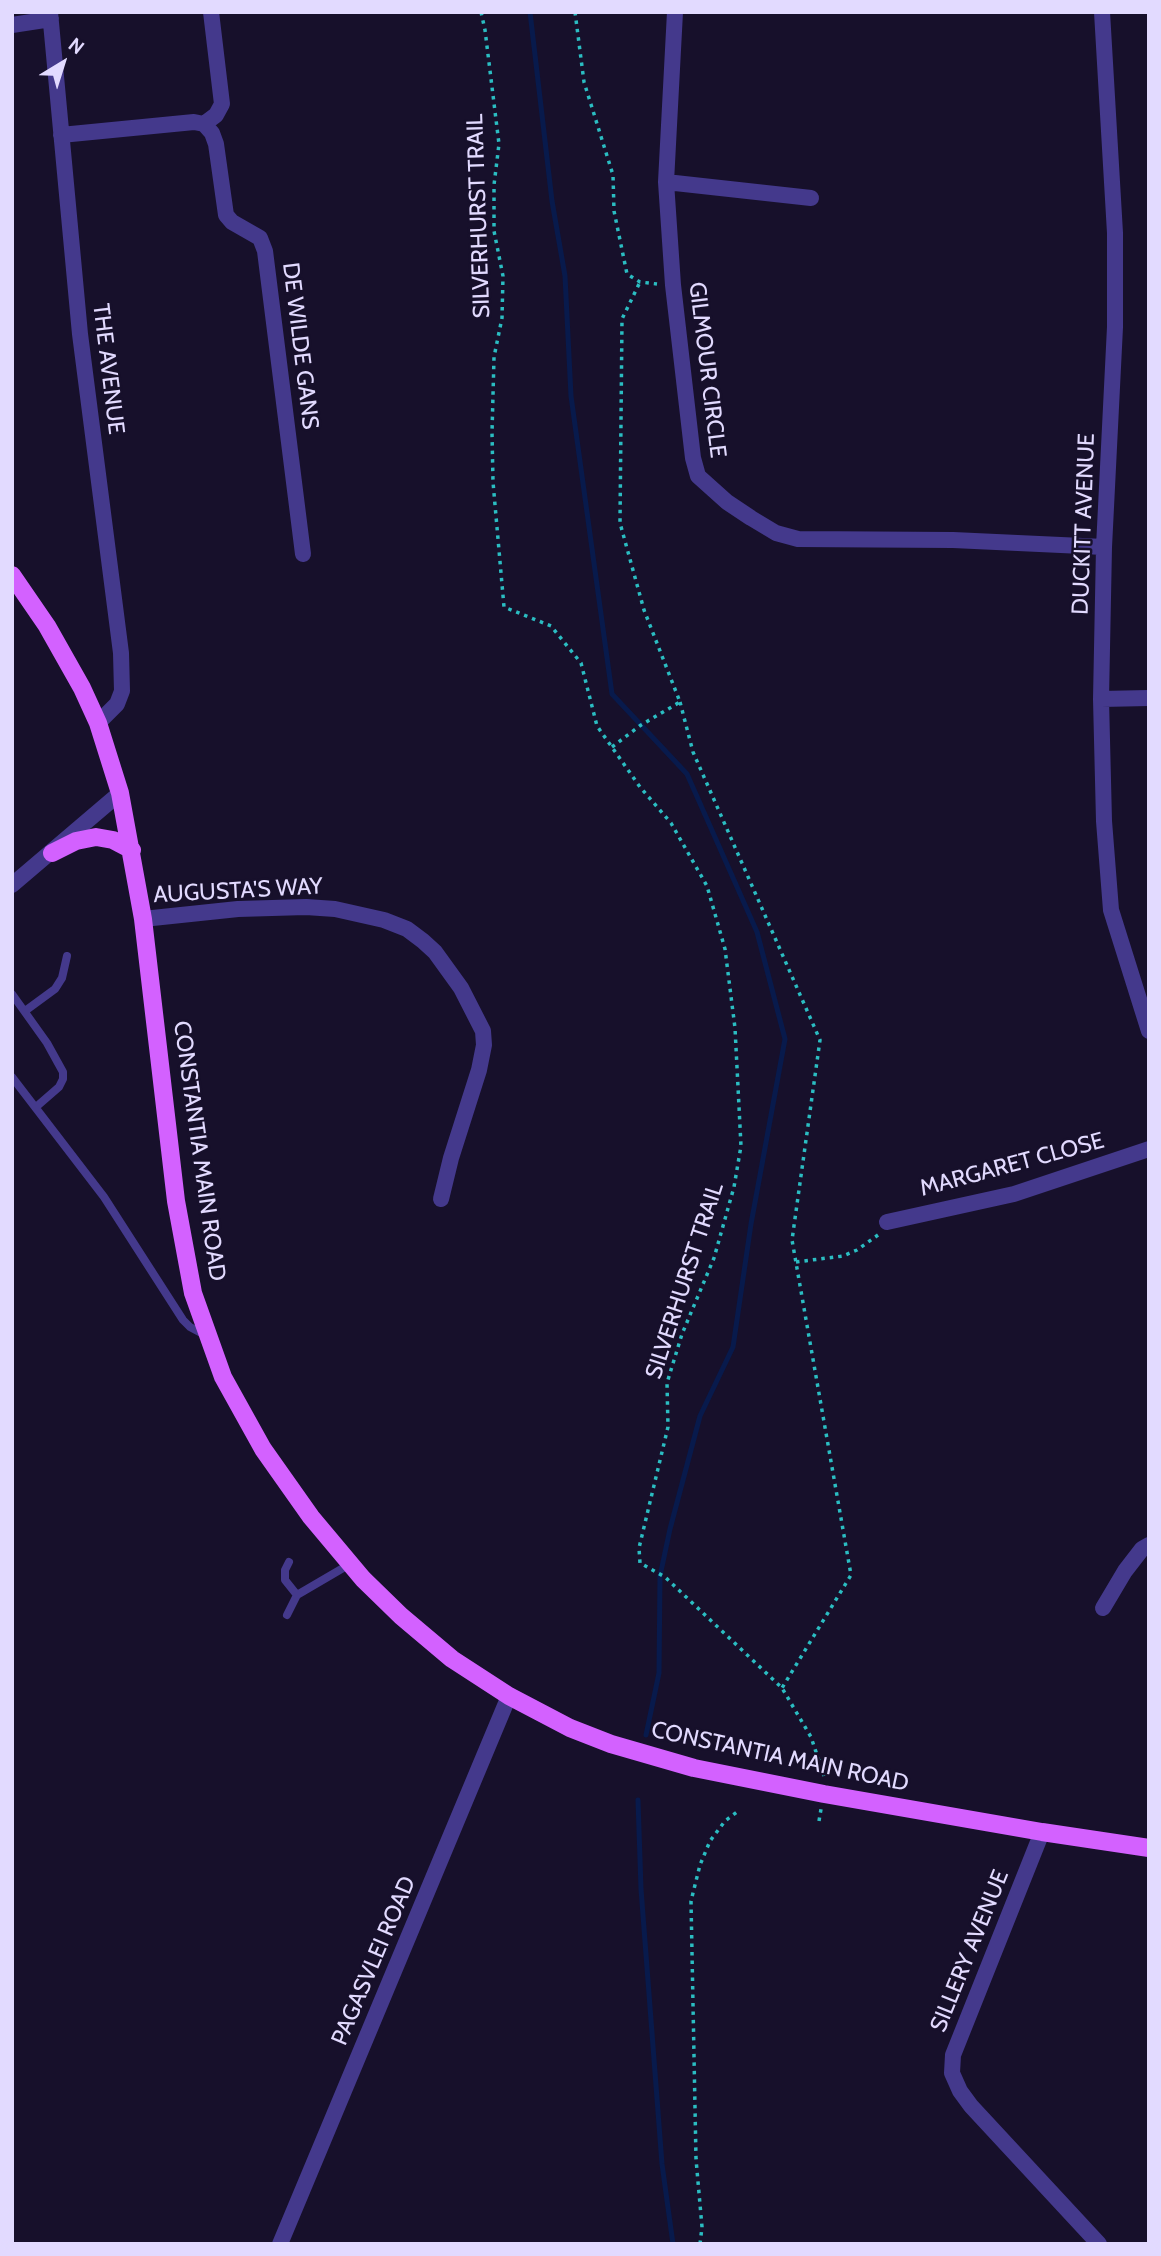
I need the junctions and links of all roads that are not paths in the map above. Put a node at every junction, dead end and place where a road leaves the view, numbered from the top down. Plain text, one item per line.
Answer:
1 (211, 12) edge
2 (675, 12) edge
3 (1102, 12) edge
4 (51, 16) edge
5 (12, 25) edge
6 (204, 124) junction
7 (61, 135) junction
8 (666, 182) junction
9 (811, 198) dead end
10 (1104, 547) junction
11 (303, 554) dead end
12 (12, 575) edge
13 (1149, 698) edge
14 (1101, 699) junction
15 (98, 723) junction
16 (120, 793) junction
17 (132, 850) junction
18 (52, 853) junction
19 (12, 885) edge
20 (143, 919) junction
21 (67, 956) dead end
22 (12, 994) edge
23 (25, 1011) junction
24 (1149, 1031) edge
25 (12, 1077) edge
26 (36, 1107) junction
27 (1149, 1149) edge
28 (440, 1199) dead end
29 (887, 1222) road end
30 (208, 1336) junction
31 (1149, 1545) edge
32 (289, 1562) dead end
33 (351, 1564) junction
34 (297, 1595) junction
35 (1103, 1608) dead end
36 (288, 1615) dead end
37 (509, 1696) junction
38 (1042, 1832) junction
39 (1149, 1847) edge
40 (280, 2244) edge
41 (1099, 2244) edge

1 - 6 street
2 - 8 street, GILMOUR CIRCLE
3 - 10 street, DUCKITT AVENUE
4 - 5 street
4 - 7 street, THE AVENUE
6 - 7 street
6 - 11 street, DE WILDE GANS
7 - 15 street, THE AVENUE
8 - 9 street
8 - 10 street, GILMOUR CIRCLE
10 - 14 street, DUCKITT AVENUE
12 - 15 main road, CONSTANTIA MAIN ROAD
13 - 14 street
14 - 24 street, DUCKITT AVENUE
15 - 16 main road, CONSTANTIA MAIN ROAD
16 - 17 main road, CONSTANTIA MAIN ROAD
16 - 18 street
17 - 18 main road
17 - 20 main road, CONSTANTIA MAIN ROAD
18 - 19 street
20 - 28 street, AUGUSTA'S WAY
20 - 30 main road, CONSTANTIA MAIN ROAD
21 - 23 lane
22 - 23 lane
23 - 26 lane
25 - 26 lane
26 - 30 lane
27 - 29 street, MARGARET CLOSE
30 - 33 main road, CONSTANTIA MAIN ROAD
31 - 35 street
32 - 34 lane
33 - 34 lane
33 - 37 main road, CONSTANTIA MAIN ROAD
34 - 36 lane
37 - 38 main road, CONSTANTIA MAIN ROAD
37 - 40 street, PAGASVLEI ROAD
38 - 39 main road, CONSTANTIA MAIN ROAD
38 - 41 street, SILLERY AVENUE

